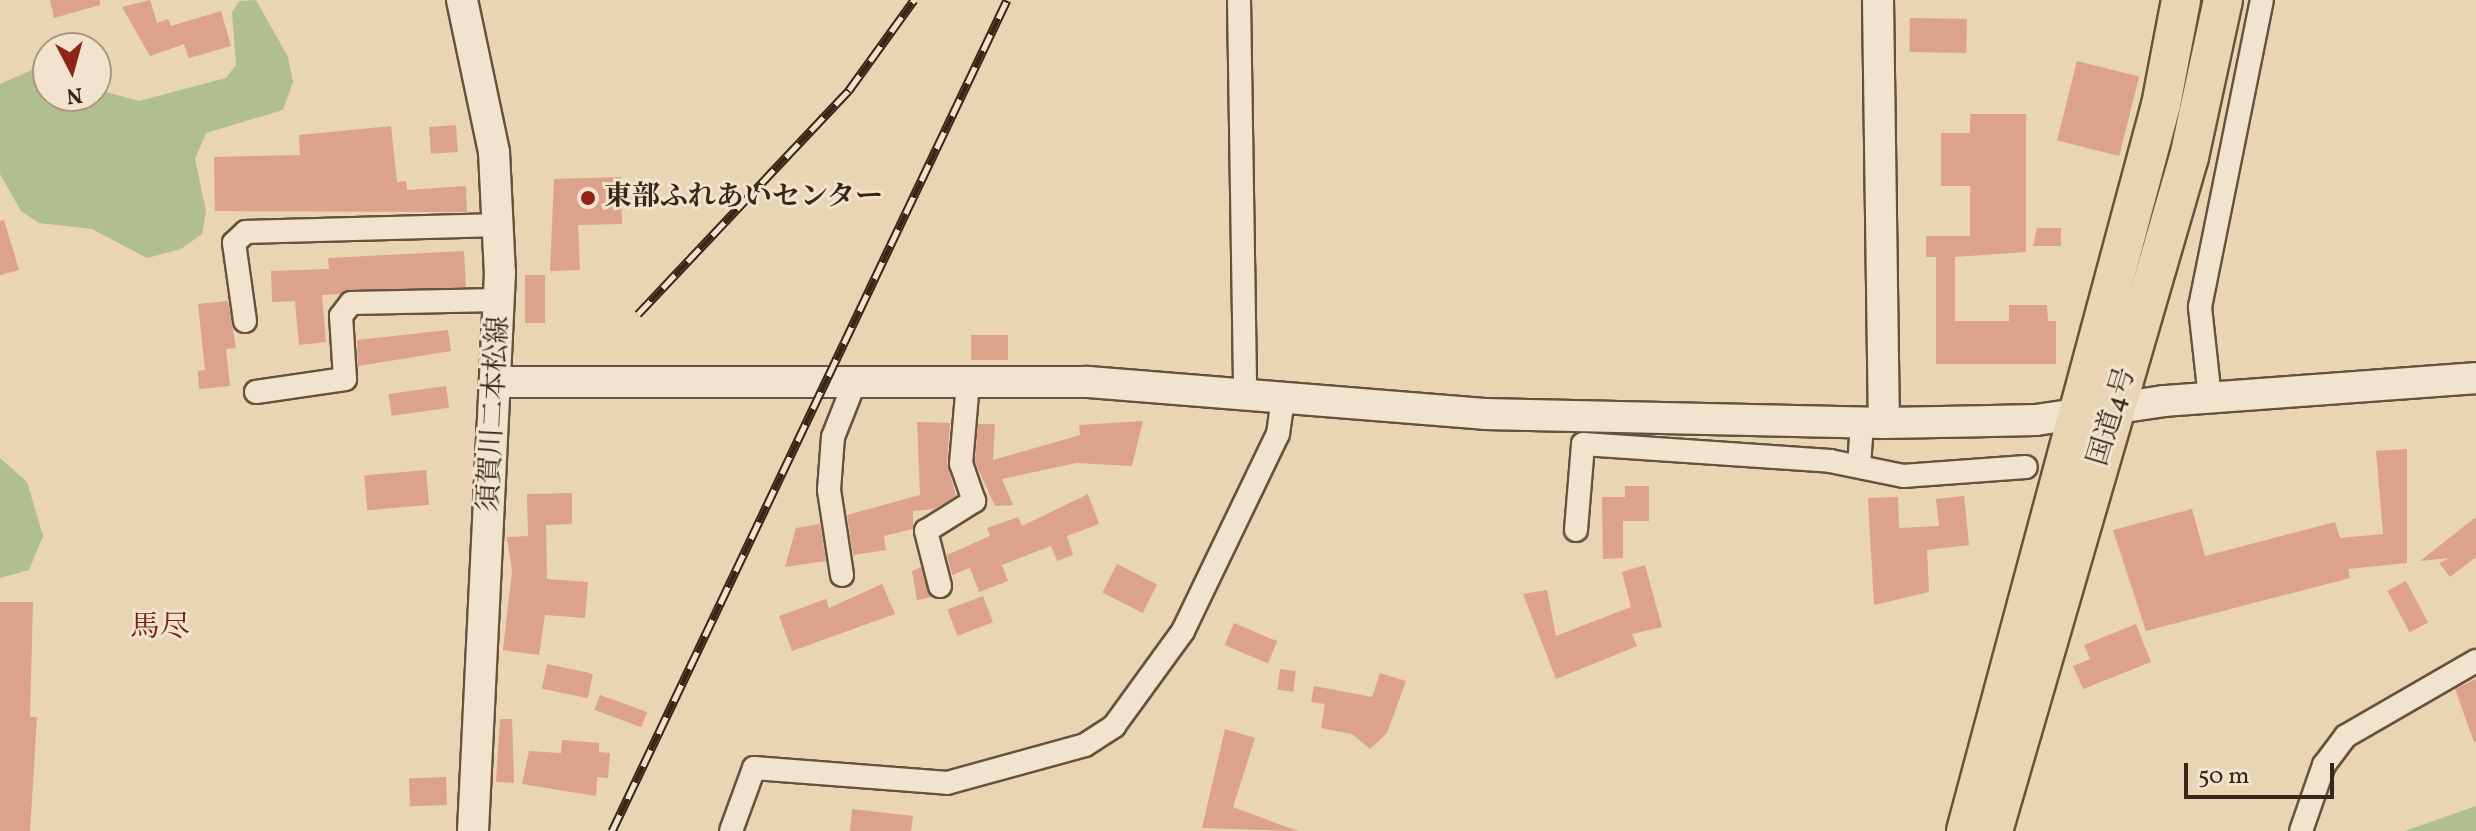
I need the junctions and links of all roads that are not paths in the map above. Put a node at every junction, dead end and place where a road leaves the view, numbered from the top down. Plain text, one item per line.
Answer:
1 (462, 0) edge
2 (1239, 0) edge
3 (1878, 0) edge
4 (2181, 0) edge
5 (2223, 0) edge
6 (2262, 0) edge
7 (498, 225) junction
8 (500, 300) junction
9 (245, 321) dead end
10 (2476, 378) edge
11 (856, 379) junction
12 (500, 382) junction
13 (968, 382) junction
14 (256, 392) dead end
15 (1245, 393) junction
16 (1283, 398) junction
17 (2210, 398) junction
18 (2096, 412) junction
19 (1873, 423) junction
20 (1859, 466) junction
21 (2026, 467) dead end
22 (1576, 530) dead end
23 (842, 575) dead end
24 (940, 586) dead end
25 (2476, 661) edge
26 (473, 831) edge
27 (731, 831) edge
28 (1966, 831) edge
29 (1993, 831) edge
30 (2301, 831) edge

1 - 7 street, 須賀川二本松線
2 - 15 street
3 - 19 street
4 - 18 highway, 国道4号
5 - 18 highway, 国道4号
6 - 17 street
7 - 8 street, 須賀川二本松線
7 - 9 street
8 - 12 street, 須賀川二本松線
8 - 14 street
10 - 17 street
11 - 12 street
11 - 13 street
11 - 23 street
12 - 26 street, 須賀川二本松線
13 - 15 street
13 - 24 street
15 - 16 street
16 - 19 street
16 - 27 street
17 - 18 street
18 - 19 street
18 - 28 highway, 国道4号
18 - 29 highway, 国道4号
19 - 20 street
20 - 21 street
20 - 22 street
25 - 30 street

